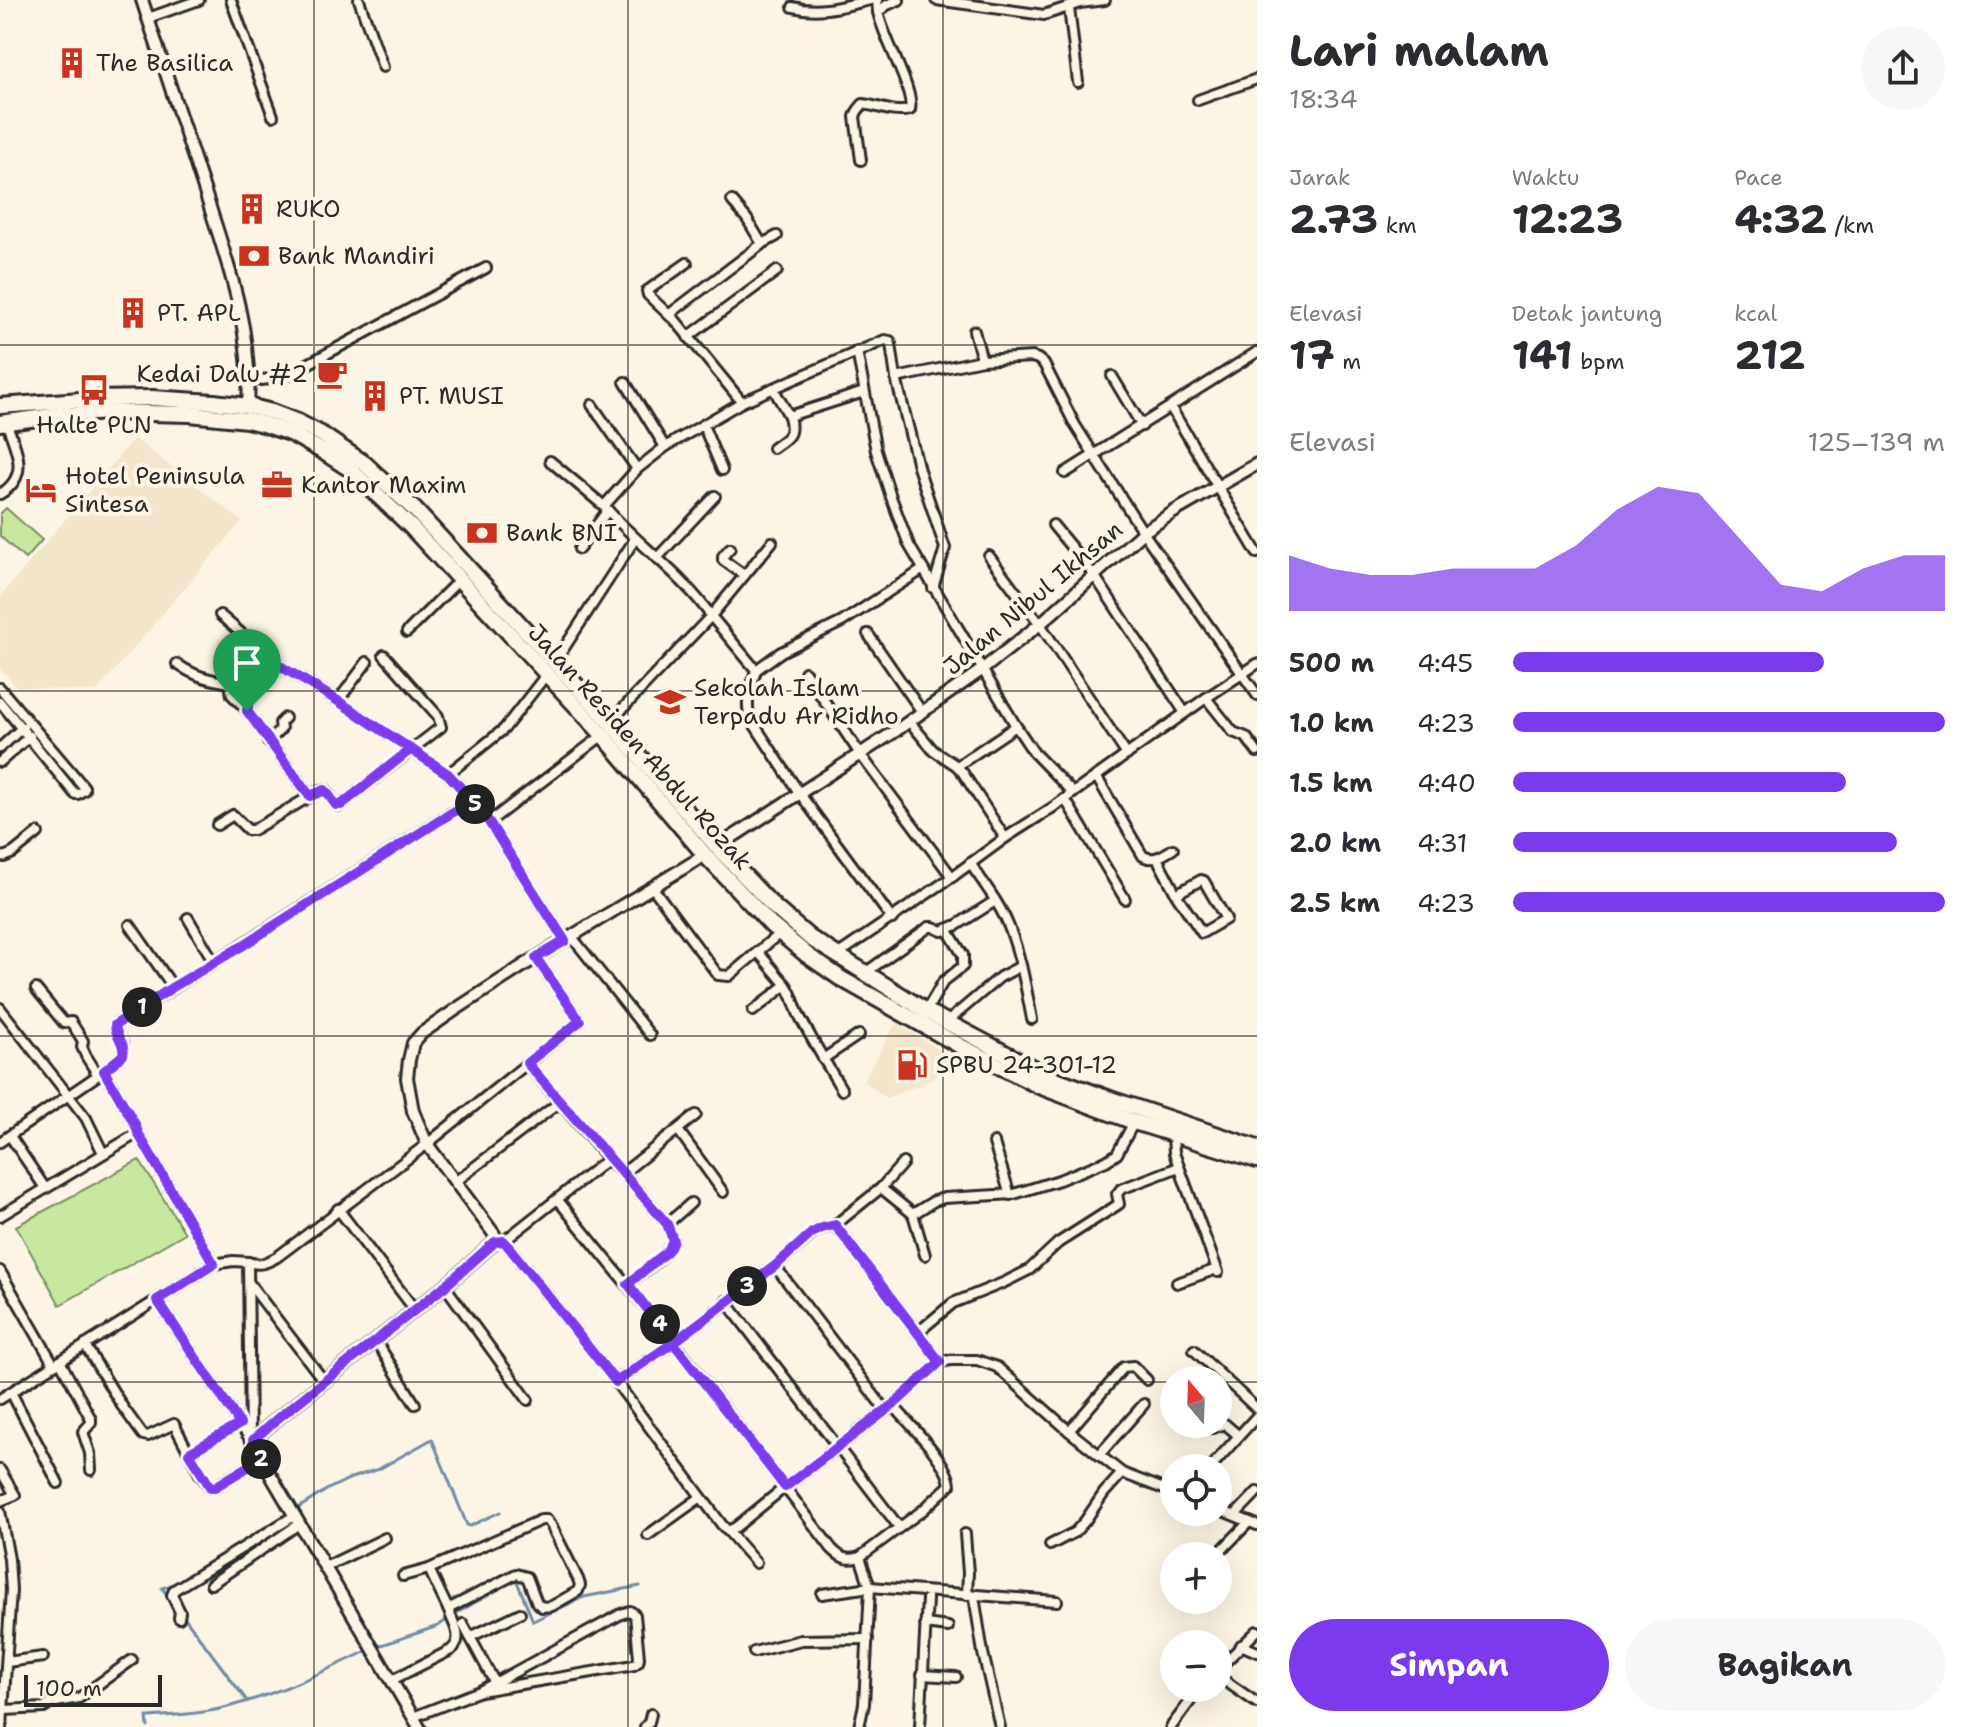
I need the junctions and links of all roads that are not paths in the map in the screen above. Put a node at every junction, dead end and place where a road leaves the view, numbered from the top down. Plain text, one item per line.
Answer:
1 (142, 0) edge
2 (199, 0) edge
3 (231, 0) edge
4 (359, 0) edge
5 (870, 0) edge
6 (877, 0) edge
7 (899, 0) edge
8 (936, 0) edge
9 (1105, 0) edge
10 (793, 7) dead end
11 (1069, 8) junction
12 (878, 12) junction
13 (148, 18) junction
14 (383, 67) dead end
15 (1257, 79) edge
16 (1078, 82) dead end
17 (1198, 100) dead end
18 (273, 116) dead end
19 (861, 160) dead end
20 (732, 201) dead end
21 (777, 236) dead end
22 (762, 244) junction
23 (687, 263) dead end
24 (486, 268) dead end
25 (777, 271) dead end
26 (671, 317) junction
27 (974, 331) dead end
28 (688, 337) junction
29 (857, 351) junction
30 (1257, 352) edge
31 (982, 360) junction
32 (1112, 376) dead end
33 (896, 378) junction
34 (250, 381) junction
35 (625, 382) dead end
36 (773, 388) junction
37 (864, 392) junction
38 (742, 402) junction
39 (592, 405) dead end
40 (0, 406) edge
41 (1171, 408) junction
42 (247, 413) junction
43 (789, 416) junction
44 (3, 422) edge
45 (703, 425) junction
46 (1142, 426) junction
47 (665, 447) junction
48 (773, 448) dead end
49 (1094, 455) junction
50 (550, 461) dead end
51 (1257, 464) edge
52 (637, 469) junction
53 (722, 470) dead end
54 (1065, 473) dead end
55 (1216, 487) junction
56 (0, 494) edge
57 (715, 496) dead end
58 (606, 508) junction
59 (1053, 525) dead end
60 (1143, 532) junction
61 (635, 539) junction
62 (772, 542) dead end
63 (730, 548) dead end
64 (579, 549) dead end
65 (1257, 553) edge
66 (989, 556) dead end
67 (657, 558) junction
68 (922, 570) junction
69 (744, 575) junction
70 (1094, 575) junction
71 (459, 580) junction
72 (933, 588) junction
73 (220, 615) dead end
74 (711, 616) junction
75 (1040, 624) junction
76 (407, 632) dead end
77 (868, 634) dead end
78 (384, 655) dead end
79 (367, 662) dead end
80 (177, 664) dead end
81 (277, 664) junction
82 (1257, 665) edge
83 (550, 669) junction
84 (983, 669) junction
85 (756, 670) junction
86 (805, 672) dead end
87 (1243, 674) junction
88 (0, 688) edge
89 (1257, 695) edge
90 (1206, 698) junction
91 (338, 701) junction
92 (0, 702) edge
93 (246, 709) junction
94 (922, 712) junction
95 (1185, 713) junction
96 (285, 718) dead end
97 (30, 721) junction
98 (909, 721) junction
99 (1016, 726) junction
100 (607, 728) junction
101 (21, 729) junction
102 (36, 730) junction
103 (28, 738) junction
104 (268, 742) junction
105 (0, 748) edge
106 (411, 749) junction
107 (1257, 752) edge
108 (860, 754) junction
109 (1127, 755) junction
110 (0, 762) edge
111 (957, 766) junction
112 (448, 774) junction
113 (1096, 776) junction
114 (800, 794) junction
115 (310, 796) junction
116 (1069, 796) junction
117 (472, 800) junction
118 (489, 822) junction
119 (217, 825) dead end
120 (38, 833) dead end
121 (1005, 838) junction
122 (1173, 849) dead end
123 (711, 851) junction
124 (0, 856) edge
125 (1157, 858) junction
126 (970, 863) junction
127 (952, 877) junction
128 (653, 888) junction
129 (1176, 894) junction
130 (1125, 899) dead end
131 (995, 901) junction
132 (188, 918) dead end
133 (892, 919) junction
134 (130, 925) dead end
135 (947, 929) junction
136 (780, 933) junction
137 (568, 939) junction
138 (758, 952) junction
139 (837, 955) junction
140 (536, 958) junction
141 (214, 962) junction
142 (1021, 966) junction
143 (865, 973) junction
144 (786, 985) junction
145 (173, 987) junction
146 (36, 989) dead end
147 (0, 1010) edge
148 (753, 1011) dead end
149 (926, 1011) junction
150 (1032, 1019) dead end
151 (947, 1022) junction
152 (650, 1035) dead end
153 (859, 1035) dead end
154 (823, 1059) junction
155 (527, 1063) junction
156 (101, 1073) junction
157 (842, 1090) dead end
158 (67, 1095) junction
159 (560, 1102) junction
160 (696, 1115) dead end
161 (1134, 1122) junction
162 (678, 1130) junction
163 (138, 1133) junction
164 (1173, 1135) junction
165 (10, 1136) junction
166 (0, 1142) edge
167 (994, 1143) dead end
168 (427, 1144) junction
169 (1257, 1148) edge
170 (103, 1153) junction
171 (608, 1159) junction
172 (1257, 1160) edge
173 (903, 1163) dead end
174 (1179, 1167) junction
175 (623, 1173) junction
176 (455, 1182) junction
177 (45, 1188) junction
178 (881, 1188) junction
179 (723, 1192) dead end
180 (1010, 1195) junction
181 (557, 1199) junction
182 (691, 1203) dead end
183 (338, 1209) junction
184 (913, 1214) junction
185 (0, 1216) edge
186 (667, 1224) junction
187 (835, 1225) junction
188 (499, 1242) junction
189 (925, 1255) dead end
190 (248, 1262) junction
191 (214, 1264) junction
192 (775, 1266) junction
193 (0, 1271) edge
194 (248, 1281) junction
195 (1177, 1283) dead end
196 (628, 1284) junction
197 (445, 1286) junction
198 (157, 1300) junction
199 (726, 1301) junction
200 (415, 1310) junction
201 (917, 1333) junction
202 (376, 1341) junction
203 (674, 1342) junction
204 (85, 1345) junction
205 (1194, 1350) dead end
206 (940, 1362) junction
207 (57, 1363) junction
208 (1147, 1380) dead end
209 (324, 1381) junction
210 (616, 1382) junction
211 (11, 1392) junction
212 (0, 1399) edge
213 (528, 1400) dead end
214 (415, 1404) dead end
215 (1144, 1404) dead end
216 (889, 1408) junction
217 (1257, 1409) edge
218 (1257, 1416) edge
219 (240, 1424) junction
220 (1232, 1430) edge
221 (1069, 1431) junction
222 (1239, 1436) junction
223 (252, 1441) junction
224 (836, 1448) junction
225 (189, 1453) junction
226 (1223, 1454) edge
227 (1099, 1455) junction
228 (261, 1459) junction
229 (0, 1470) edge
230 (91, 1470) dead end
231 (1122, 1473) junction
232 (58, 1483) dead end
233 (785, 1487) junction
234 (1160, 1488) edge
235 (1257, 1492) edge
236 (701, 1497) junction
237 (0, 1501) edge
238 (0, 1511) edge
239 (1232, 1514) edge
240 (294, 1515) junction
241 (1235, 1515) junction
242 (1253, 1524) edge
243 (899, 1527) junction
244 (728, 1531) junction
245 (965, 1534) dead end
246 (648, 1535) dead end
247 (385, 1538) dead end
248 (1232, 1542) edge
249 (1050, 1545) dead end
250 (860, 1557) junction
251 (756, 1563) dead end
252 (325, 1567) junction
253 (429, 1569) junction
254 (403, 1576) dead end
255 (211, 1584) dead end
256 (870, 1587) junction
257 (822, 1594) dead end
258 (971, 1595) junction
259 (0, 1597) edge
260 (11, 1597) junction
261 (927, 1599) dead end
262 (1057, 1601) dead end
263 (449, 1611) junction
264 (520, 1613) dead end
265 (179, 1618) dead end
266 (458, 1624) junction
267 (925, 1624) junction
268 (948, 1627) dead end
269 (1257, 1631) edge
270 (470, 1637) junction
271 (868, 1639) junction
272 (1241, 1645) junction
273 (754, 1652) dead end
274 (1257, 1652) edge
275 (1232, 1654) edge
276 (43, 1657) dead end
277 (132, 1660) dead end
278 (7, 1662) junction
279 (922, 1675) junction
280 (956, 1677) dead end
281 (392, 1680) junction
282 (495, 1683) junction
283 (1232, 1686) edge
284 (480, 1691) junction
285 (1190, 1702) edge
286 (1257, 1703) edge
287 (4, 1710) junction
288 (651, 1714) dead end
289 (416, 1722) edge
290 (2, 1727) edge
291 (645, 1727) edge
292 (859, 1727) edge
293 (920, 1727) edge
294 (1000, 1727) edge
295 (1171, 1727) edge

1 - 13 street
2 - 13 street
3 - 18 street
4 - 14 street
5 - 10 street
6 - 12 street
7 - 12 street
8 - 11 street
9 - 11 street
11 - 16 street
12 - 19 street
13 - 34 street
15 - 17 street
20 - 22 street
21 - 22 street
22 - 26 street
23 - 26 street
24 - 34 street
25 - 28 street
26 - 28 street
27 - 31 street
28 - 38 street
29 - 33 street
29 - 36 street
29 - 37 street
30 - 41 street
31 - 33 street
31 - 49 street
32 - 46 street
33 - 72 street
34 - 42 street
35 - 47 street
36 - 38 street
36 - 43 street
37 - 43 street
37 - 68 street
38 - 45 street
39 - 52 street
40 - 42 highway, Jalan Residen Abdul Rozak
41 - 46 street
41 - 55 street
42 - 44 highway, Jalan Residen Abdul Rozak
42 - 71 highway, Jalan Residen Abdul Rozak
42 - 83 highway, Jalan Residen Abdul Rozak
43 - 48 street
44 - 56 street
45 - 47 street
45 - 53 street
46 - 49 street
47 - 52 street
49 - 54 street
49 - 60 street
50 - 58 street
51 - 55 street, Jalan Nibul Ikhsan
52 - 58 street
55 - 60 street, Jalan Nibul Ikhsan
55 - 65 street
57 - 67 street
58 - 61 street
58 - 64 street
59 - 70 street
60 - 70 street, Jalan Nibul Ikhsan
60 - 87 street
61 - 67 street
61 - 83 street
62 - 69 street
63 - 69 street
66 - 75 street
67 - 74 street
68 - 72 street
68 - 85 street
69 - 74 street
70 - 75 street, Jalan Nibul Ikhsan
70 - 95 street
71 - 76 street
71 - 83 highway, Jalan Residen Abdul Rozak
72 - 84 street
73 - 81 street
74 - 85 street
74 - 100 street
75 - 84 street, Jalan Nibul Ikhsan
75 - 109 street
77 - 94 street
78 - 106 street
79 - 91 street
80 - 93 street
81 - 91 street
81 - 93 street
82 - 87 street
83 - 100 highway, Jalan Residen Abdul Rozak
83 - 112 street
84 - 94 street, Jalan Nibul Ikhsan
84 - 99 street
85 - 114 street
86 - 108 street
87 - 89 street
87 - 90 street
88 - 97 street
90 - 95 street
90 - 107 street
91 - 106 street
92 - 101 street
93 - 104 street
94 - 98 street, Jalan Nibul Ikhsan
95 - 109 street
96 - 104 street
97 - 101 street
97 - 102 street
98 - 108 street, Jalan Nibul Ikhsan
98 - 111 street
99 - 111 street
99 - 116 street
100 - 118 street
100 - 123 highway, Jalan Residen Abdul Rozak
101 - 103 street
101 - 105 street
102 - 103 street
102 - 103 street
103 - 110 street
104 - 115 street
106 - 112 street
106 - 115 street
108 - 114 street, Jalan Nibul Ikhsan
108 - 127 street
109 - 113 street
111 - 121 street
112 - 117 street
113 - 116 street
113 - 125 street
114 - 123 street, Jalan Nibul Ikhsan
114 - 133 street
115 - 119 street
116 - 121 street
116 - 130 street
117 - 118 street
117 - 141 street
118 - 137 street
120 - 124 street
121 - 126 street
122 - 125 street
123 - 128 street, Jalan Nibul Ikhsan
123 - 136 highway, Jalan Residen Abdul Rozak
123 - 139 highway, Jalan Residen Abdul Rozak
125 - 129 street
126 - 127 street
126 - 131 street
127 - 133 street
128 - 137 street, Jalan Nibul Ikhsan
128 - 138 street
129 - 129 street
131 - 135 street
131 - 142 street
132 - 141 street
133 - 139 street
134 - 145 street
135 - 143 street
135 - 149 street
136 - 138 street
136 - 161 highway, Jalan Residen Abdul Rozak
137 - 140 street, Jalan Nibul Ikhsan
137 - 152 street
138 - 144 street
139 - 143 highway, Jalan Residen Abdul Rozak
140 - 155 street
140 - 168 street, Jalan Nibul Ikhsan
141 - 145 street
142 - 150 street
142 - 151 street
143 - 149 highway, Jalan Residen Abdul Rozak
144 - 148 street
144 - 154 street
145 - 156 street
146 - 156 street
147 - 158 street
149 - 151 highway, Jalan Residen Abdul Rozak
151 - 169 highway, Jalan Residen Abdul Rozak
153 - 154 street
154 - 157 street
155 - 159 street
155 - 168 street
156 - 158 street
156 - 163 street
158 - 165 street
158 - 170 street
159 - 171 street
159 - 176 street
160 - 162 street
161 - 164 highway, Jalan Residen Abdul Rozak
161 - 180 street
162 - 175 street
162 - 179 street
163 - 170 street
163 - 191 street
164 - 172 highway, Jalan Residen Abdul Rozak
164 - 174 street
165 - 166 street
165 - 177 street
167 - 180 street
168 - 176 street
168 - 183 street
170 - 177 street
171 - 175 street
171 - 181 street
173 - 178 street
174 - 195 street
174 - 201 street
175 - 186 street
176 - 188 street
177 - 185 street
178 - 184 street
178 - 187 street
180 - 184 street
181 - 188 street
181 - 196 street
182 - 186 street
183 - 190 street
183 - 200 street
184 - 189 street
186 - 196 street
187 - 192 street
187 - 201 street
188 - 197 street
188 - 210 street
190 - 191 street
190 - 194 street
191 - 198 street
192 - 199 street
192 - 216 street
193 - 207 street
194 - 209 street
194 - 223 street
196 - 203 street
197 - 200 street
197 - 213 street
198 - 204 street
198 - 219 street
199 - 203 street
199 - 224 street
200 - 202 street
201 - 206 street
202 - 209 street
202 - 214 street
203 - 210 street
203 - 233 street
204 - 207 street
204 - 225 street
205 - 217 street
206 - 216 street
206 - 221 street
207 - 211 street
207 - 230 street
208 - 221 street
209 - 223 street
210 - 236 street
211 - 212 street
211 - 232 street
215 - 227 street
216 - 224 street
216 - 243 street
218 - 222 street
219 - 223 street
219 - 225 street
220 - 222 street
221 - 227 street
222 - 226 street
223 - 228 street
224 - 233 street
224 - 243 street
225 - 228 street
227 - 231 street
228 - 240 street
229 - 237 street
231 - 234 street
231 - 249 street
233 - 244 street
233 - 250 street
235 - 241 street
236 - 244 street
236 - 246 street
238 - 260 street
239 - 241 street
240 - 252 street
240 - 255 street
240 - 265 street
241 - 242 street
242 - 248 street
243 - 250 street
244 - 251 street
245 - 258 street
247 - 252 street
250 - 256 street
252 - 281 street
253 - 254 street
253 - 263 street
253 - 263 street
256 - 257 street
256 - 258 street
256 - 271 street
258 - 262 street
258 - 294 street
259 - 260 street
260 - 278 street
261 - 267 street
263 - 266 street
264 - 270 street
266 - 270 street
266 - 281 street
267 - 268 street
267 - 279 street
269 - 272 street
270 - 282 street
271 - 273 street
271 - 292 street
272 - 274 street
272 - 275 street
276 - 278 street
277 - 287 street
278 - 287 street
279 - 280 street
279 - 293 street
281 - 289 street
282 - 284 street
282 - 284 street
283 - 286 street
284 - 289 street
285 - 295 street
287 - 290 street
288 - 291 street

